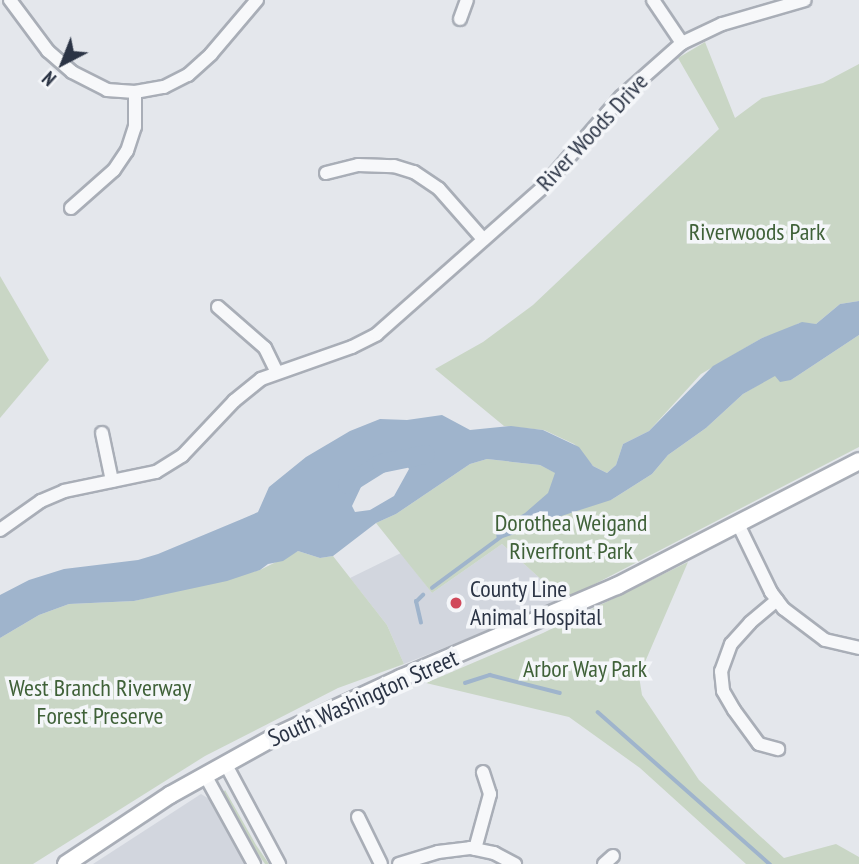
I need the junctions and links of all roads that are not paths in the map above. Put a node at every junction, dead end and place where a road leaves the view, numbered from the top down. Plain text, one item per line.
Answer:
1 (10, 0) edge
2 (257, 0) edge
3 (467, 0) edge
4 (653, 0) edge
5 (805, 0) edge
6 (460, 19) dead end
7 (682, 43) junction
8 (135, 92) junction
9 (326, 173) dead end
10 (71, 208) dead end
11 (483, 239) junction
12 (218, 307) dead end
13 (276, 371) junction
14 (102, 433) dead end
15 (859, 461) edge
16 (112, 481) junction
17 (737, 524) junction
18 (0, 530) edge
19 (777, 600) junction
20 (859, 649) edge
21 (778, 749) dead end
22 (225, 763) junction
23 (484, 772) dead end
24 (205, 775) junction
25 (358, 817) dead end
26 (475, 849) junction
27 (66, 864) edge
28 (254, 864) edge
29 (279, 864) edge
30 (380, 864) edge
31 (399, 864) edge
32 (515, 864) edge

1 - 8 street
2 - 8 street
3 - 6 street
4 - 7 street
5 - 7 street, River Woods Drive
7 - 11 street, River Woods Drive
8 - 10 street
9 - 11 street
11 - 13 street, River Woods Drive
12 - 13 street
13 - 16 street, River Woods Drive
14 - 16 street
15 - 17 main road, South Washington Street
16 - 18 street, River Woods Drive
17 - 19 street
17 - 22 main road, South Washington Street
19 - 20 street
19 - 21 street
22 - 24 main road, South Washington Street
22 - 29 street
23 - 26 street
24 - 27 main road, South Washington Street
24 - 28 street
25 - 30 street
26 - 31 street
26 - 32 street

